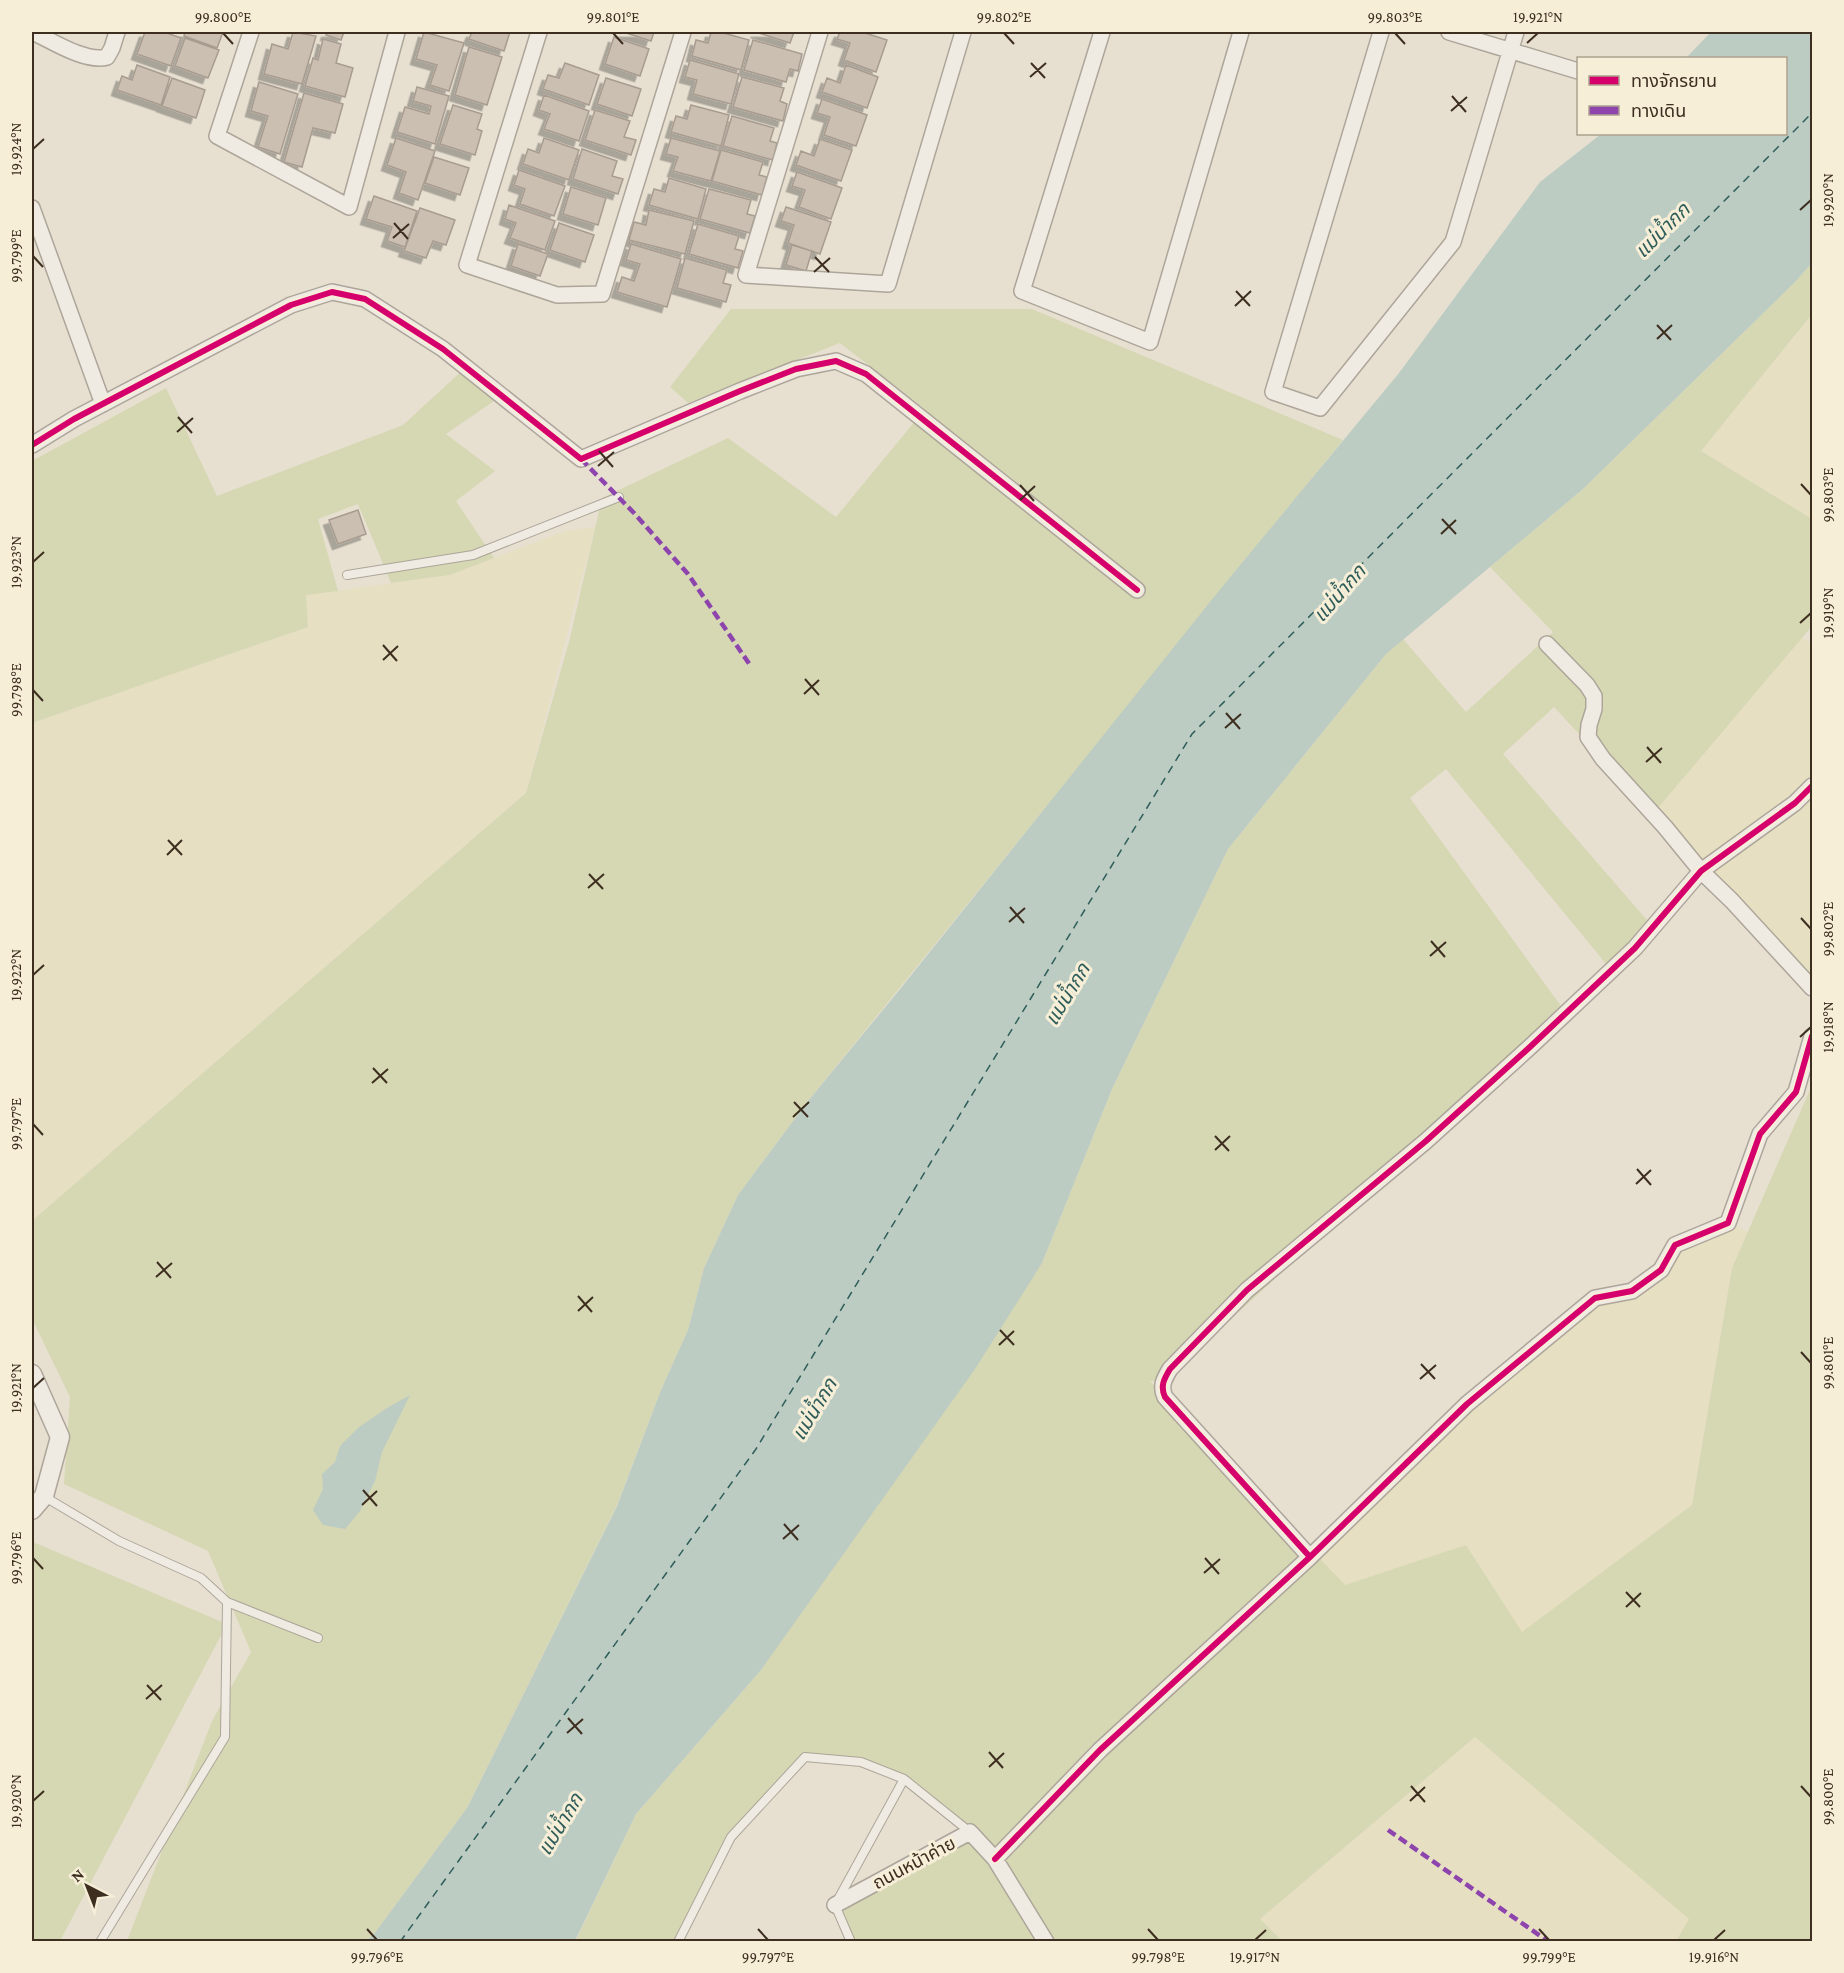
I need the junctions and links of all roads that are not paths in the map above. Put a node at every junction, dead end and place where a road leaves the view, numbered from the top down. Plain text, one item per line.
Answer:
1 (33, 32) edge
2 (117, 32) edge
3 (251, 32) edge
4 (396, 32) edge
5 (539, 32) edge
6 (683, 32) edge
7 (820, 32) edge
8 (963, 32) edge
9 (1102, 32) edge
10 (1241, 32) edge
11 (1382, 32) edge
12 (1449, 32) edge
13 (1516, 32) edge
14 (1510, 50) junction
15 (1577, 71) edge
16 (32, 208) edge
17 (103, 404) junction
18 (32, 445) edge
19 (619, 497) dead end
20 (347, 575) dead end
21 (1137, 590) dead end
22 (1547, 644) dead end
23 (1812, 786) edge
24 (1701, 871) junction
25 (1812, 988) edge
26 (1812, 1036) edge
27 (32, 1374) edge
28 (38, 1503) edge
29 (1310, 1557) junction
30 (227, 1602) junction
31 (318, 1638) dead end
32 (904, 1779) junction
33 (970, 1832) junction
34 (995, 1859) junction
35 (834, 1905) junction
36 (100, 1941) edge
37 (678, 1941) edge
38 (851, 1941) edge
39 (1046, 1941) edge

1 - 2 street
3 - 4 street
5 - 6 street
7 - 8 street
9 - 10 street
11 - 14 street
12 - 14 street
13 - 14 street
14 - 15 street
16 - 17 street
17 - 18 street
17 - 21 street
19 - 20 lane
22 - 24 street
23 - 24 street
24 - 25 street
24 - 29 street
26 - 29 street
27 - 28 street
28 - 30 lane
29 - 34 street
30 - 31 lane
30 - 36 lane
32 - 33 lane
32 - 35 lane
32 - 37 lane
33 - 34 street, ถนนหน้าค่าย
33 - 35 street, ถนนหน้าค่าย
34 - 39 street, ถนนหน้าค่าย
35 - 38 lane

